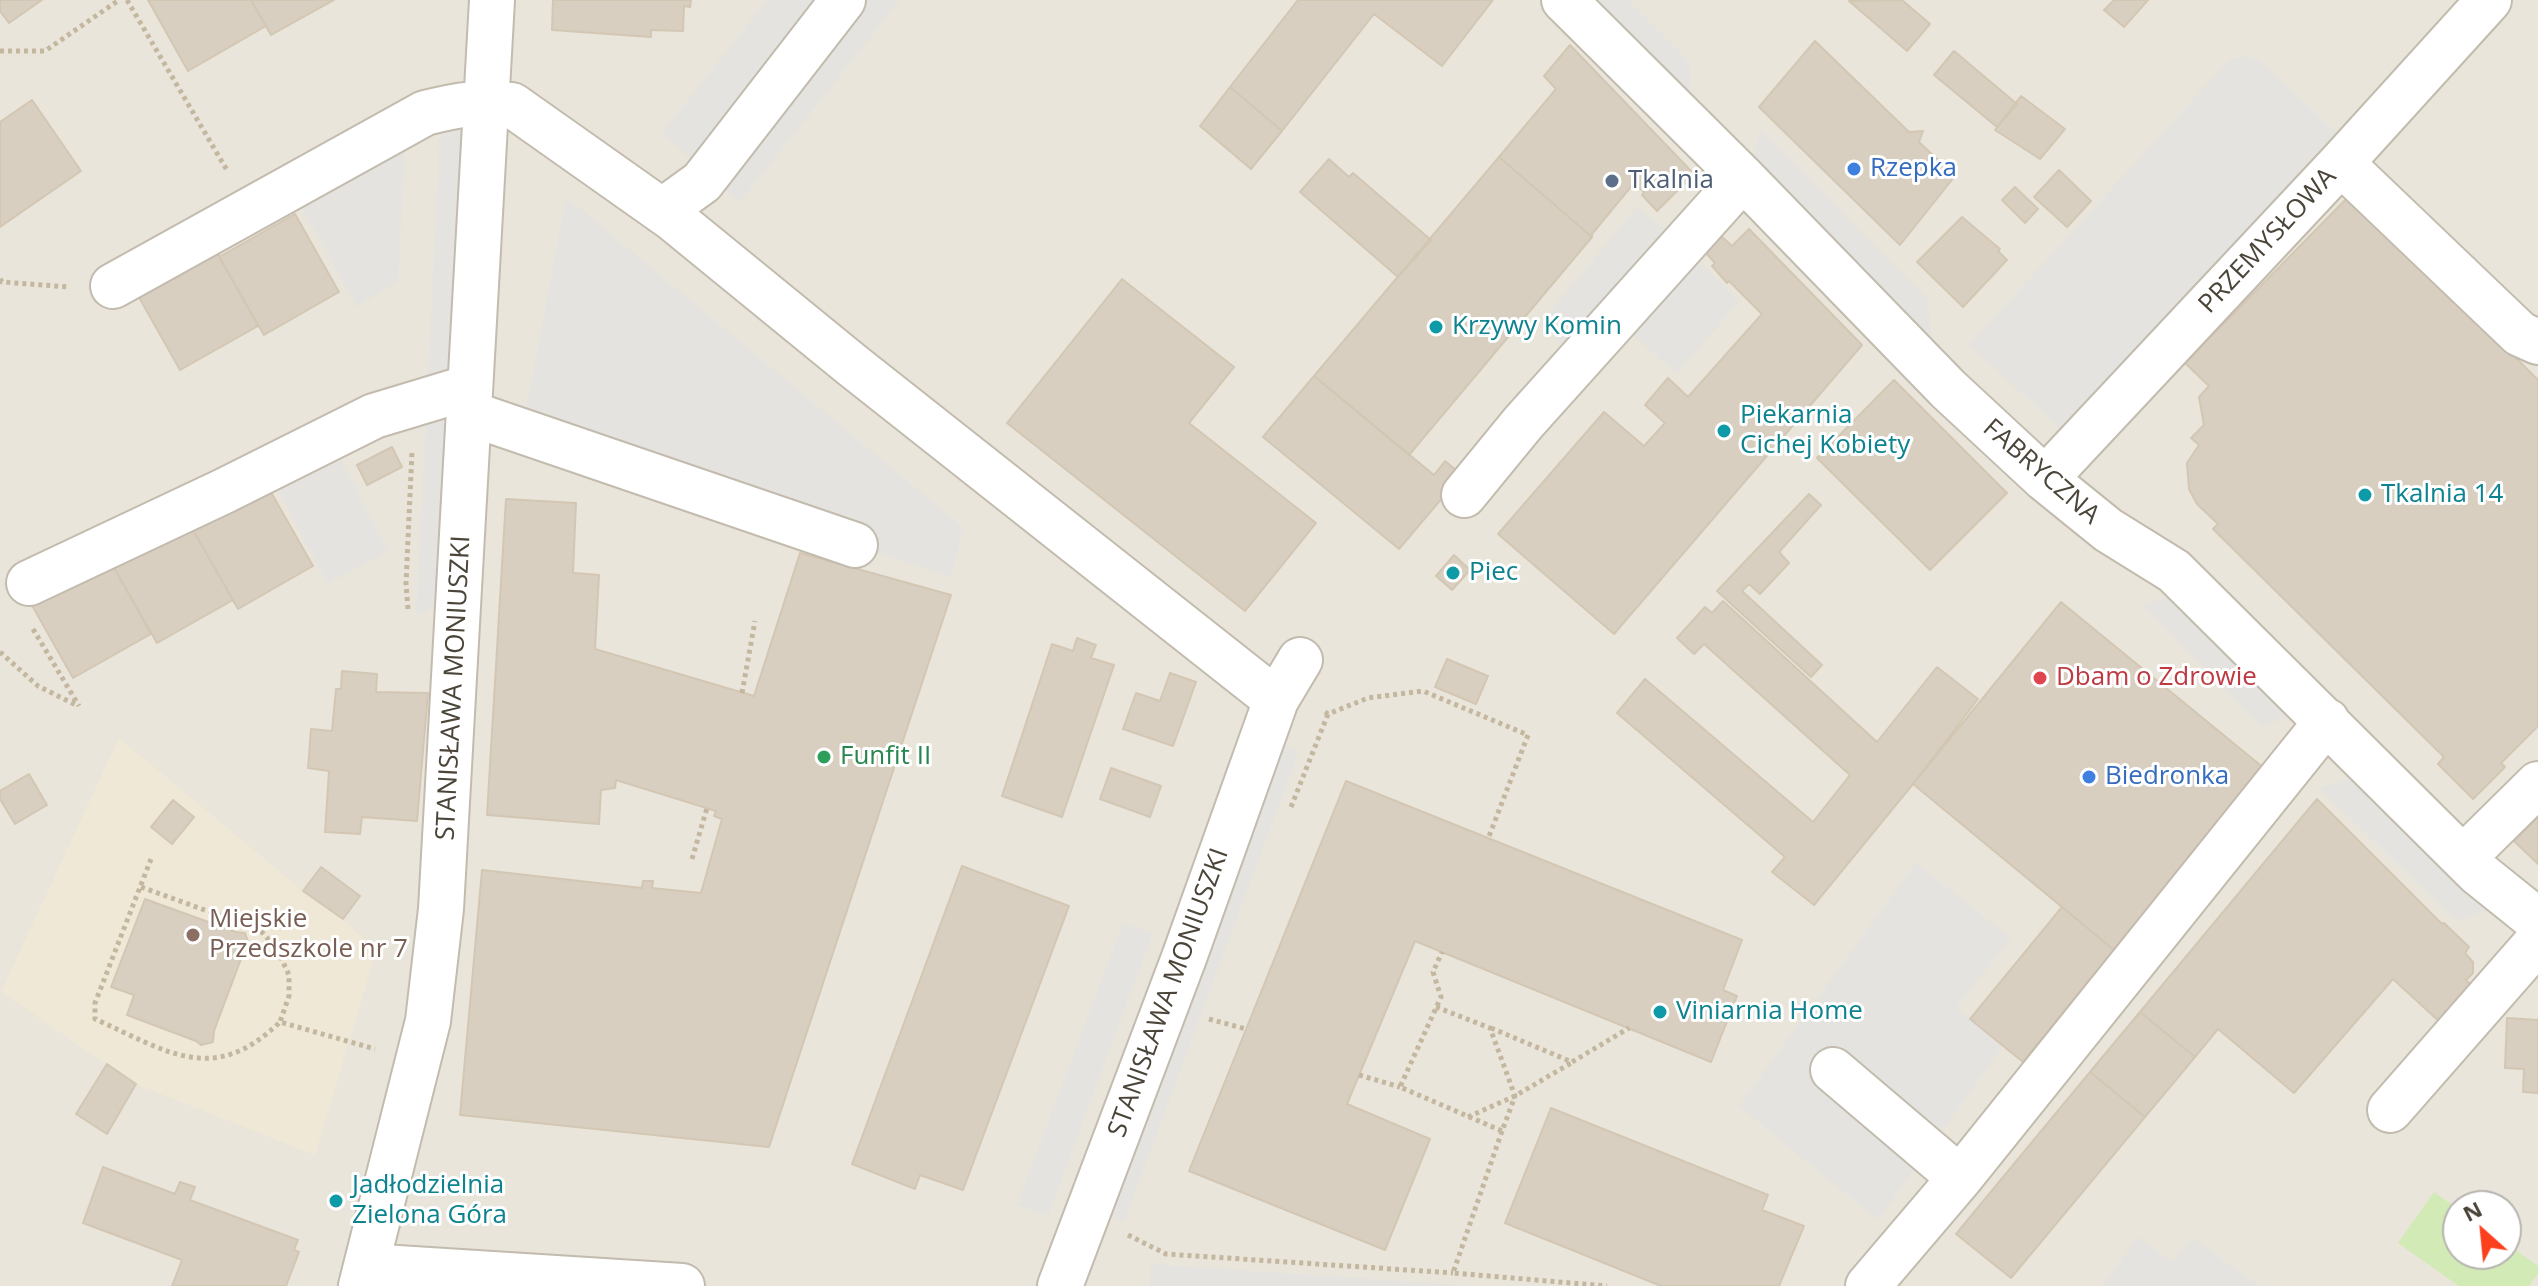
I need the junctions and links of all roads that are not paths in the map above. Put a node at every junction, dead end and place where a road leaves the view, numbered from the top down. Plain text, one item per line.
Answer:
1 (492, 0) edge
2 (843, 0) edge
3 (1564, 0) edge
4 (2489, 0) edge
5 (486, 102) junction
6 (2341, 163) junction
7 (1743, 178) junction
8 (662, 211) junction
9 (113, 286) road end
10 (2538, 342) edge
11 (470, 401) junction
12 (2045, 479) junction
13 (1464, 495) dead end
14 (855, 545) dead end
15 (29, 583) road end
16 (1300, 660) dead end
17 (1276, 700) junction
18 (2327, 721) junction
19 (2538, 784) edge
20 (2463, 858) junction
21 (2538, 921) edge
22 (2538, 941) edge
23 (1833, 1070) dead end
24 (2390, 1110) dead end
25 (1960, 1178) junction
26 (364, 1276) edge
27 (682, 1286) edge
28 (1060, 1286) edge
29 (1868, 1286) edge

1 - 5 street, STANISŁAWA MONIUSZKI
2 - 8 street
3 - 7 street, FABRYCZNA
4 - 6 street, PRZEMYSŁOWA
5 - 8 street
5 - 9 street
5 - 11 street, STANISŁAWA MONIUSZKI
6 - 10 street
6 - 12 street, PRZEMYSŁOWA
7 - 12 street, FABRYCZNA
7 - 13 street
8 - 17 street
11 - 14 street
11 - 15 street
11 - 26 street, STANISŁAWA MONIUSZKI
12 - 18 street, FABRYCZNA
16 - 17 street, STANISŁAWA MONIUSZKI
17 - 28 street, STANISŁAWA MONIUSZKI
18 - 20 street, FABRYCZNA
18 - 25 street
19 - 20 street
20 - 21 street, FABRYCZNA
22 - 24 street
23 - 25 street
25 - 29 street
26 - 27 street, STANISŁAWA MONIUSZKI

